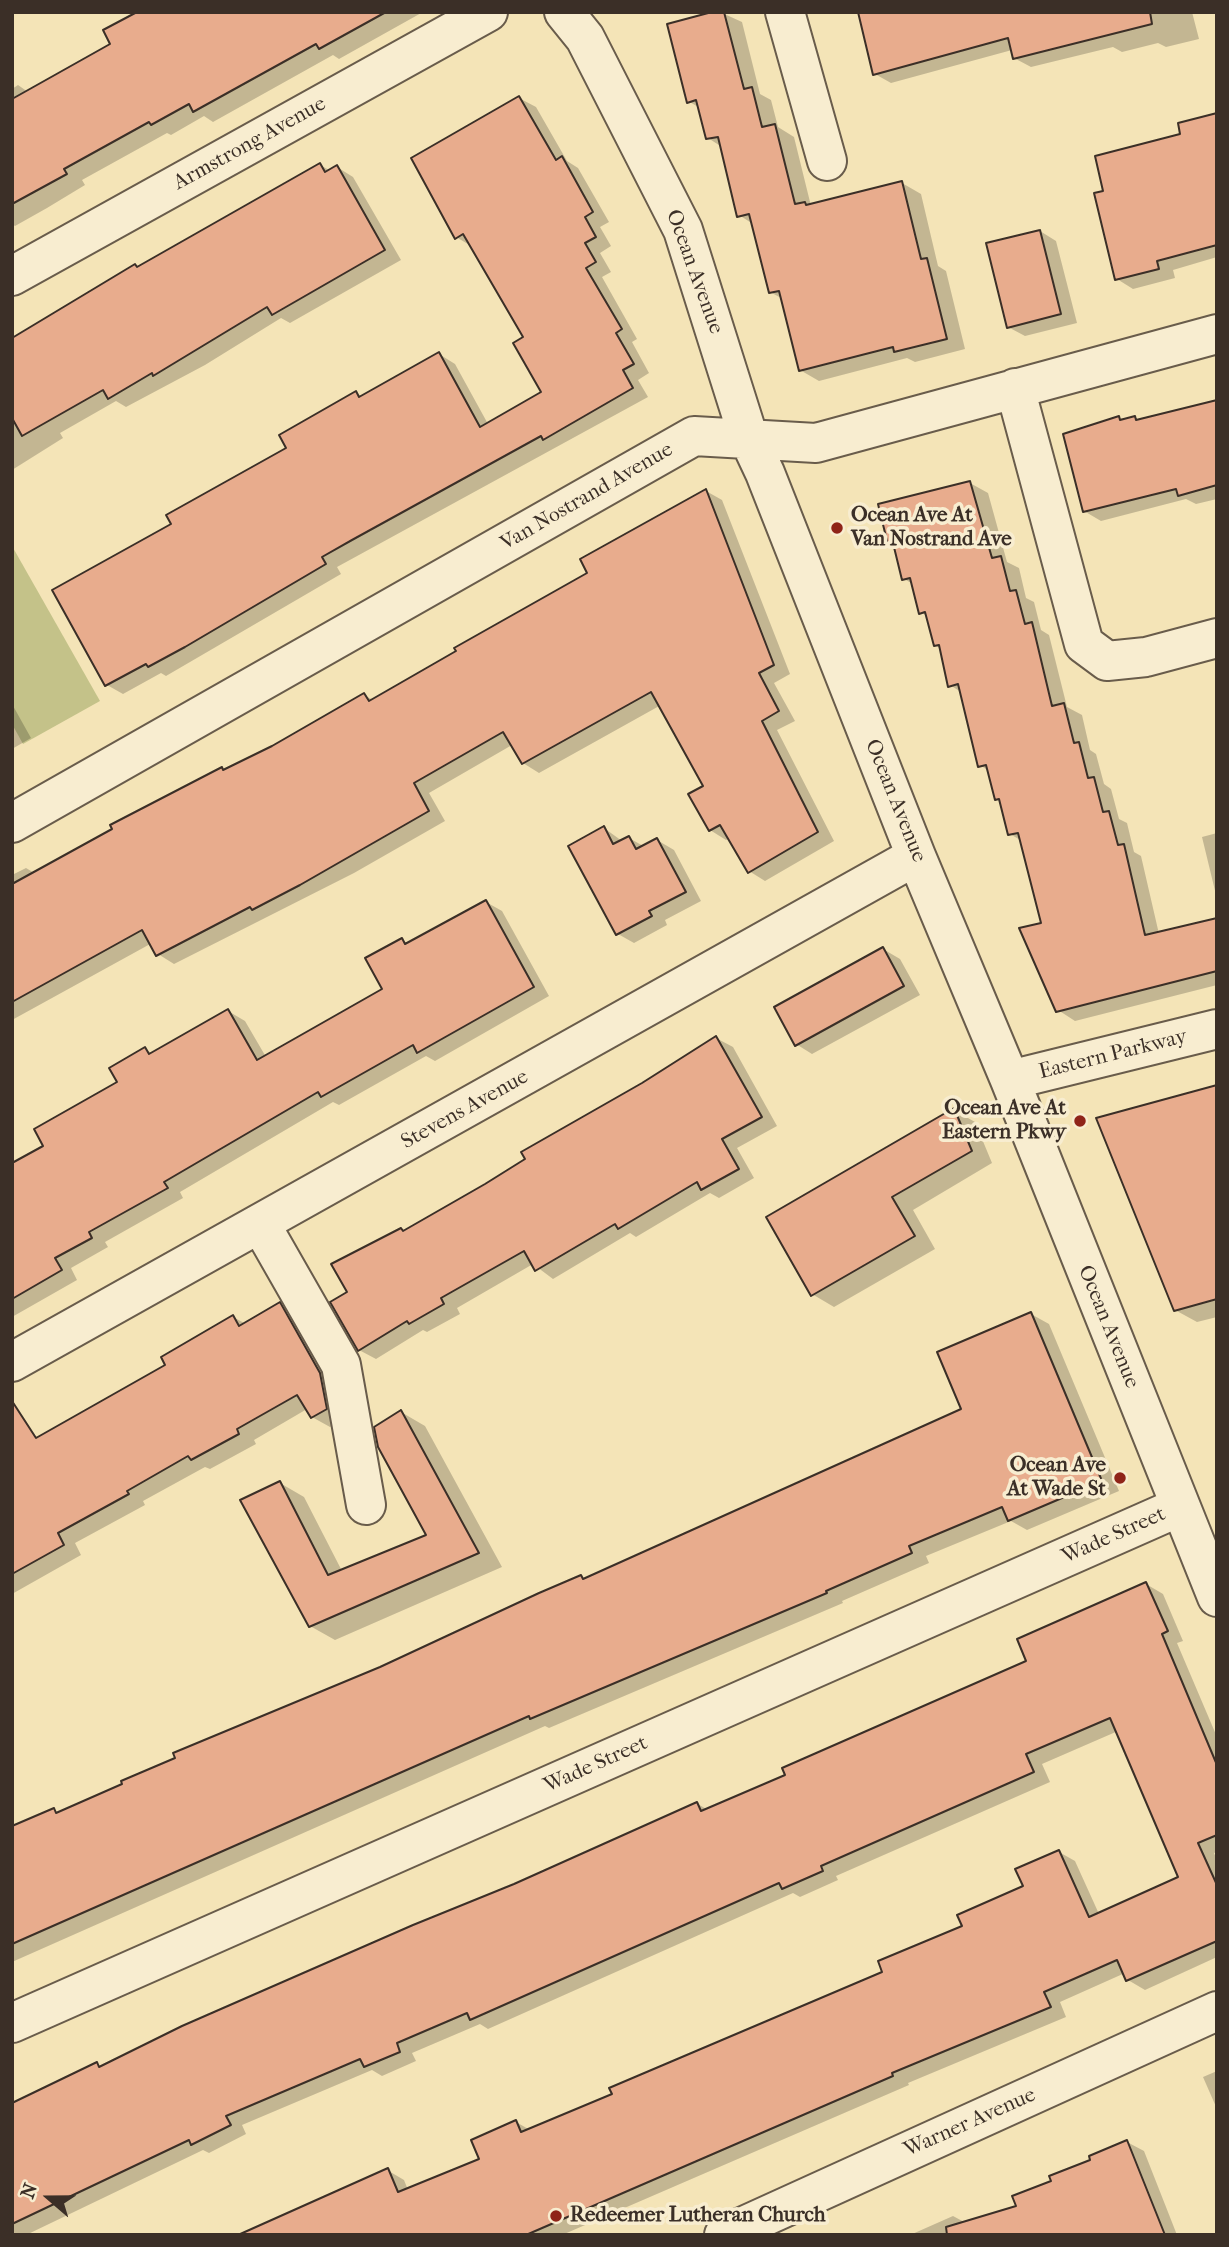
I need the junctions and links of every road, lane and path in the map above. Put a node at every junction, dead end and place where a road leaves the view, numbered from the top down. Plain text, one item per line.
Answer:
1 (488, 12) edge
2 (564, 12) edge
3 (785, 12) edge
4 (827, 161) dead end
5 (12, 276) edge
6 (1217, 334) edge
7 (1015, 388) junction
8 (748, 439) junction
9 (1217, 638) edge
10 (12, 823) edge
11 (916, 856) junction
12 (1217, 1029) edge
13 (1010, 1080) junction
14 (261, 1225) junction
15 (12, 1362) edge
16 (366, 1504) dead end
17 (1179, 1507) junction
18 (1217, 1597) edge
19 (1217, 2011) edge
20 (12, 2023) edge
21 (724, 2235) edge

1 - 5 street, Armstrong Avenue
2 - 8 street, Ocean Avenue
3 - 4 street
6 - 7 street, Van Nostrand Avenue
7 - 8 street, Van Nostrand Avenue
7 - 9 street
8 - 10 street, Van Nostrand Avenue
8 - 11 street, Ocean Avenue
11 - 13 street, Ocean Avenue
11 - 14 street, Stevens Avenue
12 - 13 street, Eastern Parkway
13 - 17 street, Ocean Avenue
14 - 15 street, Stevens Avenue
14 - 16 street
17 - 18 street, Ocean Avenue
17 - 20 street, Wade Street
19 - 21 street, Warner Avenue

